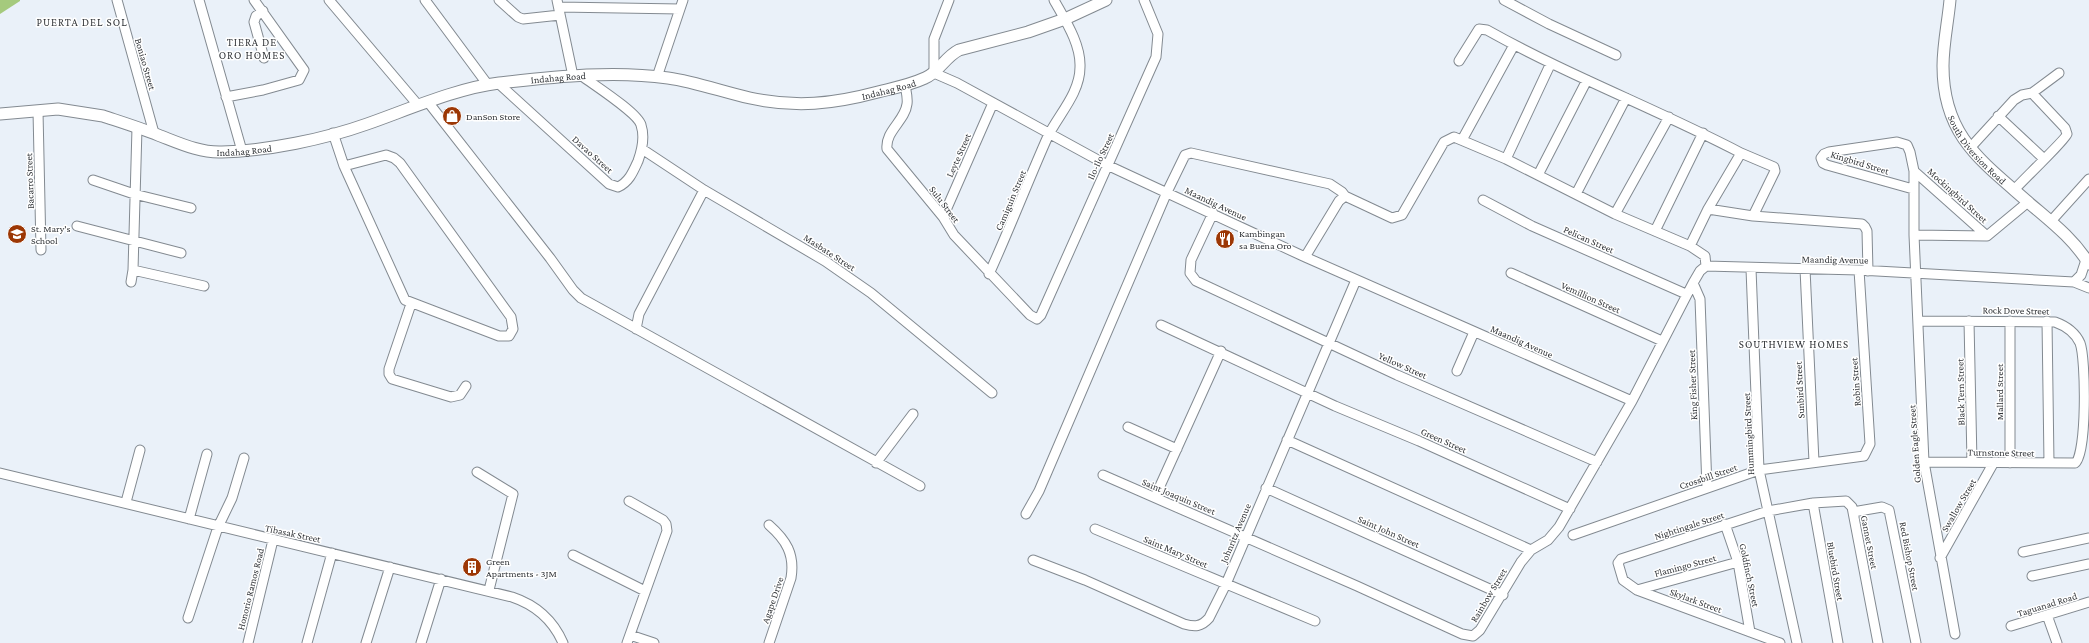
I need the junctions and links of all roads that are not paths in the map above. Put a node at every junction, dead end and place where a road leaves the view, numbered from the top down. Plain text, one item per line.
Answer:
1 (116, 0) edge
2 (199, 0) edge
3 (254, 0) edge
4 (329, 0) edge
5 (425, 0) edge
6 (499, 0) edge
7 (949, 0) edge
8 (1054, 0) edge
9 (1106, 0) edge
10 (1144, 0) edge
11 (1504, 0) edge
12 (1950, 0) edge
13 (681, 4) edge
14 (558, 7) edge
15 (263, 11) junction
16 (1065, 19) junction
17 (1514, 45) junction
18 (1616, 55) dead end
19 (264, 58) dead end
20 (1459, 61) dead end
21 (1550, 65) junction
22 (934, 73) junction
23 (2059, 73) dead end
24 (578, 76) junction
25 (657, 77) junction
26 (1587, 80) junction
27 (493, 84) junction
28 (905, 85) junction
29 (2032, 93) junction
30 (226, 97) junction
31 (1626, 98) junction
32 (993, 103) junction
33 (423, 104) junction
34 (38, 111) junction
35 (0, 114) edge
36 (1998, 116) junction
37 (1670, 117) junction
38 (137, 128) junction
39 (333, 133) junction
40 (1703, 133) junction
41 (154, 134) junction
42 (1049, 134) junction
43 (1462, 140) junction
44 (1907, 145) joint
45 (1970, 148) junction
46 (642, 149) junction
47 (242, 151) junction
48 (1741, 153) junction
49 (2043, 158) junction
50 (1506, 159) junction
51 (1107, 165) junction
52 (344, 166) junction
53 (1914, 171) junction
54 (1538, 175) junction
55 (2089, 179) edge
56 (93, 180) dead end
57 (2014, 188) junction
58 (704, 190) junction
59 (1913, 190) junction
60 (1167, 192) junction
61 (134, 194) junction
62 (1576, 194) junction
63 (1345, 196) junction
64 (1483, 200) dead end
65 (2028, 202) junction
66 (190, 208) dead end
67 (1708, 209) junction
68 (1212, 213) junction
69 (1615, 214) junction
70 (943, 216) junction
71 (1753, 216) junction
72 (2052, 220) junction
73 (77, 226) dead end
74 (1654, 231) junction
75 (1914, 235) junction
76 (1987, 236) junction
77 (134, 240) junction
78 (1690, 246) junction
79 (41, 250) dead end
80 (181, 253) dead end
81 (1305, 257) junction
82 (2088, 262) edge
83 (1706, 266) junction
84 (1751, 269) junction
85 (1805, 269) junction
86 (133, 270) junction
87 (1863, 271) junction
88 (1511, 273) dead end
89 (1916, 273) junction
90 (989, 274) junction
91 (1356, 280) junction
92 (131, 282) dead end
93 (1693, 282) junction
94 (2074, 282) junction
95 (204, 286) dead end
96 (2089, 288) edge
97 (1686, 294) junction
98 (411, 304) junction
99 (1037, 319) joint
100 (1918, 321) junction
101 (1969, 321) junction
102 (2010, 321) junction
103 (2047, 321) junction
104 (1161, 325) dead end
105 (636, 329) junction
106 (1474, 332) junction
107 (1662, 341) junction
108 (1330, 344) junction
109 (1221, 351) junction
110 (1457, 371) dead end
111 (466, 386) dead end
112 (1307, 392) junction
113 (992, 393) dead end
114 (1632, 401) junction
115 (913, 414) dead end
116 (1128, 427) dead end
117 (1287, 440) junction
118 (1870, 444) joint
119 (1177, 449) junction
120 (140, 450) dead end
121 (207, 454) dead end
122 (244, 458) dead end
123 (1597, 462) junction
124 (1814, 462) junction
125 (1924, 462) junction
126 (1972, 462) junction
127 (1994, 462) junction
128 (2077, 462) joint
129 (876, 463) junction
130 (2010, 463) junction
131 (2049, 463) junction
132 (1759, 470) junction
133 (478, 472) dead end
134 (0, 473) edge
135 (1103, 475) dead end
136 (920, 486) dead end
137 (1266, 488) junction
138 (1707, 488) junction
139 (1155, 497) junction
140 (629, 501) dead end
141 (126, 502) junction
142 (1813, 504) junction
143 (1570, 509) junction
144 (1768, 511) junction
145 (1853, 512) junction
146 (1026, 514) dead end
147 (189, 519) junction
148 (1725, 524) junction
149 (769, 525) dead end
150 (218, 526) junction
151 (1096, 529) dead end
152 (1573, 535) dead end
153 (1246, 536) junction
154 (2089, 538) edge
155 (273, 540) junction
156 (1531, 550) junction
157 (2023, 552) dead end
158 (332, 553) junction
159 (573, 555) dead end
160 (1940, 558) junction
161 (1034, 560) dead end
162 (1738, 562) junction
163 (1618, 563) joint
164 (2089, 564) edge
165 (390, 567) junction
166 (2032, 576) dead end
167 (441, 579) junction
168 (1226, 584) junction
169 (489, 590) junction
170 (1637, 590) junction
171 (645, 591) junction
172 (1502, 595) junction
173 (2089, 602) edge
174 (2046, 615) junction
175 (188, 618) dead end
176 (1315, 621) dead end
177 (2011, 626) dead end
178 (1750, 632) junction
179 (1955, 634) dead end
180 (628, 639) edge
181 (248, 643) edge
182 (307, 643) edge
183 (366, 643) edge
184 (421, 643) edge
185 (563, 643) edge
186 (654, 643) edge
187 (769, 643) edge
188 (1780, 643) edge
189 (1797, 643) edge
190 (1838, 643) edge
191 (1878, 643) edge
192 (1916, 643) edge
193 (2057, 643) edge

1 - 41 street, Boniao Street
2 - 30 street
3 - 15 street
4 - 33 street
5 - 27 street
6 - 14 street
7 - 22 street
8 - 16 street, Camiguin Street
9 - 16 main road, Indahag Road
10 - 51 street, Ilo-Ilo Street
11 - 18 street
12 - 45 main road, South Diversion Road
13 - 14 street
13 - 25 street
14 - 24 street
15 - 19 street
15 - 30 street
16 - 22 main road, Indahag Road
16 - 42 street, Camiguin Street
17 - 20 street
17 - 21 street
17 - 43 street
21 - 26 street
21 - 50 street
22 - 28 main road, Indahag Road
22 - 32 street, Maandig Avenue
23 - 29 street
24 - 25 main road, Indahag Road
24 - 27 main road, Indahag Road
24 - 46 street, Davao Street
25 - 28 main road, Indahag Road
26 - 31 street
26 - 54 street
27 - 33 main road, Indahag Road
27 - 46 street, Davao Street
28 - 70 street, Sulu Street
29 - 36 street
29 - 49 street
30 - 47 street
31 - 37 street
31 - 62 street
32 - 42 street, Maandig Avenue
32 - 70 street, Leyte Street
33 - 39 main road, Indahag Road
33 - 105 street
34 - 35 main road, Indahag Road
34 - 38 main road, Indahag Road
34 - 79 street, Bacarro Street
36 - 45 street
36 - 49 street
37 - 40 street
37 - 69 street
38 - 41 main road, Indahag Road
38 - 61 street
39 - 47 main road, Indahag Road
39 - 52 street
40 - 48 street
40 - 74 street
41 - 47 main road, Indahag Road
42 - 51 street, Maandig Avenue
42 - 90 street, Camiguin Street
43 - 50 street
43 - 63 street
44 - 53 street, Golden Eagle Street
44 - 59 street, Kingbird Street
45 - 57 main road, South Diversion Road
46 - 58 street, Masbate Street
48 - 67 street
48 - 71 street
49 - 57 street
50 - 54 street
51 - 60 street, Maandig Avenue
51 - 99 street, Ilo-Ilo Street
52 - 98 street
52 - 98 street
53 - 59 street, Golden Eagle Street
53 - 76 street, Mockingbird Street
54 - 62 street
55 - 72 street
56 - 61 street
57 - 65 main road, South Diversion Road
58 - 105 street
58 - 113 street, Masbate Street
59 - 75 street, Golden Eagle Street
60 - 63 street
60 - 68 street, Maandig Avenue
60 - 146 street
61 - 66 street
61 - 77 street
62 - 69 street
63 - 81 street
64 - 97 street, Pelican Street
65 - 72 main road, South Diversion Road
65 - 76 street
67 - 71 street
67 - 78 street
68 - 81 street, Maandig Avenue
68 - 108 street, Yellow Street
69 - 74 street
70 - 90 street, Sulu Street
71 - 87 street, Robin Street
72 - 82 main road, South Diversion Road
73 - 77 street
74 - 78 street
75 - 76 street
75 - 89 street, Golden Eagle Street
77 - 80 street
77 - 86 street
78 - 83 street
81 - 91 street, Maandig Avenue
82 - 94 street
83 - 84 street, Maandig Avenue
83 - 93 street
84 - 85 street, Maandig Avenue
84 - 132 street, Hummingbird Street
85 - 87 street, Maandig Avenue
85 - 124 street, Sunbird Street
86 - 92 street
86 - 95 street
87 - 89 street, Maandig Avenue
87 - 118 street, Robin Street
88 - 107 street, Vemillion Street
89 - 94 street, Maandig Avenue
89 - 100 street, Golden Eagle Street
90 - 99 street, Sulu Street
91 - 106 street, Maandig Avenue
91 - 108 street, Johnritz Avenue
93 - 97 street
93 - 138 street, King Fisher Street
94 - 96 street, Maandig Avenue
97 - 107 street
98 - 111 street
100 - 101 street, Rock Dove Street
100 - 125 street, Golden Eagle Street
101 - 102 street, Rock Dove Street
101 - 126 street, Black Tern Street
102 - 103 street, Rock Dove Street
102 - 130 street, Mallard Street
103 - 128 street, Rock Dove Street
103 - 131 street
104 - 109 street, Green Street
105 - 129 street
106 - 110 street
106 - 114 street, Maandig Avenue
107 - 114 street
108 - 112 street, Johnritz Avenue
108 - 123 street, Yellow Street
109 - 112 street, Green Street
109 - 119 street
112 - 117 street, Johnritz Avenue
112 - 143 street, Green Street
114 - 123 street, Rainbow Street
115 - 129 street
116 - 119 street
117 - 137 street, Johnritz Avenue
117 - 156 street
118 - 124 street, Crossbill Street
119 - 139 street
120 - 141 street
121 - 147 street
122 - 150 street
123 - 143 street, Rainbow Street
124 - 132 street, Crossbill Street
125 - 126 street, Turnstone Street
125 - 160 street, Golden Eagle Street
126 - 127 street, Turnstone Street
127 - 130 street, Turnstone Street
127 - 160 street, Swallow Street
128 - 131 street, Turnstone Street
129 - 136 street
130 - 131 street, Turnstone Street
132 - 138 street, Crossbill Street
132 - 144 street, Hummingbird Street
133 - 169 street
134 - 141 street, Tibasak Street
135 - 139 street, Saint Joaquin Street
137 - 153 street, Johnritz Avenue
137 - 172 street, Saint John Street
138 - 152 street, Crossbill Street
139 - 153 street, Saint Joaquin Street
140 - 171 street
141 - 147 street, Tibasak Street
142 - 144 street, Gannet Street
142 - 145 street, Gannet Street
142 - 190 street, Bluebird Street
143 - 156 street, Rainbow Street
144 - 148 street, Nightingale Street
144 - 189 street, Hummingbird Street
145 - 191 street, Gannet Street
145 - 192 street, Red Bishop Street
147 - 150 street, Tibasak Street
148 - 162 street, Goldfinch Street
148 - 163 street, Nightingale Street
149 - 187 street, Agape Drive
150 - 155 street, Tibasak Street
150 - 175 street
151 - 168 street, Saint Mary Street
153 - 168 street, Johnritz Avenue
153 - 172 street, Rainbow Street
154 - 157 street
155 - 158 street, Tibasak Street
155 - 181 street, Honorio Ramos Road
156 - 172 street, Rainbow Street
158 - 165 street, Tibasak Street
158 - 182 street
159 - 171 street
160 - 179 street, Golden Eagle Street
161 - 168 street, Johnritz Avenue
162 - 170 street, Flamingo Street
162 - 178 street, Goldfinch Street
163 - 170 street, Skylark Street
164 - 166 street
165 - 167 street, Tibasak Street
165 - 183 street
167 - 169 street, Tibasak Street
167 - 184 street
168 - 176 street, Saint Mary Street
169 - 185 street, Tibasak Street
170 - 178 street, Skylark Street
171 - 180 street
173 - 174 street, Taguanad Road
174 - 177 street, Taguanad Road
174 - 193 street
178 - 188 street, Skylark Street
180 - 186 street

